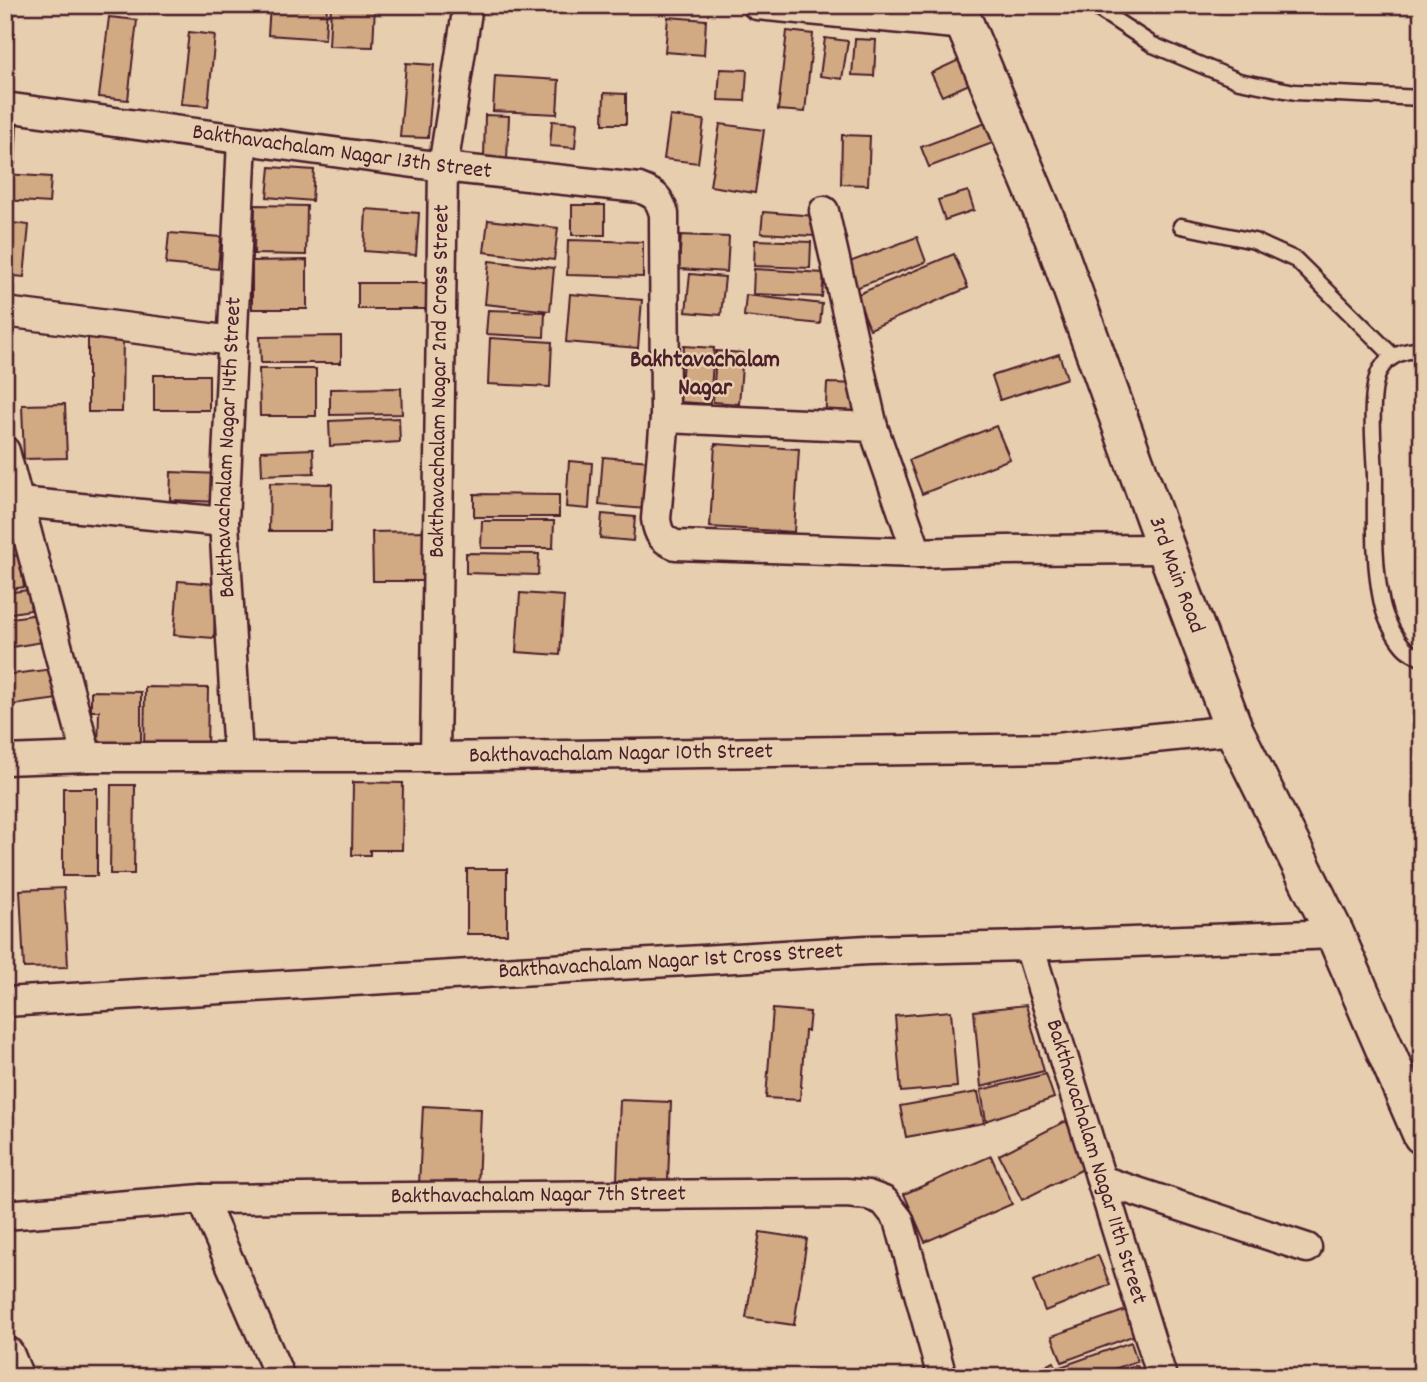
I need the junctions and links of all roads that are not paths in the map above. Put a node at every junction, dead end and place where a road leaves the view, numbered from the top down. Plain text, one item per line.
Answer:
1 (468, 5) edge
2 (757, 5) edge
3 (1092, 5) edge
4 (960, 15) edge
5 (1422, 97) edge
6 (5, 107) edge
7 (243, 139) junction
8 (443, 167) junction
9 (824, 211) dead end
10 (1181, 226) dead end
11 (5, 312) edge
12 (233, 341) junction
13 (1422, 350) edge
14 (1393, 356) junction
15 (665, 418) junction
16 (873, 427) junction
17 (5, 451) edge
18 (19, 502) junction
19 (225, 522) junction
20 (1166, 549) junction
21 (918, 553) junction
22 (1422, 659) edge
23 (1234, 730) junction
24 (86, 757) junction
25 (238, 757) junction
26 (435, 757) junction
27 (5, 761) edge
28 (1335, 934) junction
29 (1029, 946) junction
30 (5, 1002) edge
31 (1422, 1135) edge
32 (1101, 1180) junction
33 (202, 1199) junction
34 (5, 1215) edge
35 (1307, 1248) dead end
36 (5, 1355) edge
37 (14, 1377) edge
38 (280, 1377) edge
39 (942, 1377) edge
40 (1162, 1377) edge

1 - 8 street, Bakthavachalam Nagar 2nd Cross Street
2 - 4 street
3 - 5 lane
4 - 20 street, 3rd Main Road
6 - 7 street, Bakthavachalam Nagar 13th Street
7 - 8 street, Bakthavachalam Nagar 13th Street
7 - 12 street, Bakthavachalam Nagar 14th Street
8 - 15 street, Bakthavachalam Nagar 13th Street
8 - 26 street, Bakthavachalam Nagar 2nd Cross Street
9 - 16 street
10 - 14 lane
11 - 12 street
12 - 19 street, Bakthavachalam Nagar 14th Street
13 - 14 lane
14 - 22 lane
15 - 16 street
15 - 21 street
16 - 21 street
17 - 18 street
18 - 19 street
18 - 24 street
19 - 25 street, Bakthavachalam Nagar 14th Street
20 - 21 street
20 - 23 street, 3rd Main Road
23 - 26 street, Bakthavachalam Nagar 10th Street
23 - 28 street, 3rd Main Road
24 - 25 street, Bakthavachalam Nagar 10th Street
24 - 27 street, Bakthavachalam Nagar 10th Street
25 - 26 street, Bakthavachalam Nagar 10th Street
28 - 29 street, Bakthavachalam Nagar 1st Cross Street
28 - 31 street, 3rd Main Road
29 - 30 street, Bakthavachalam Nagar 1st Cross Street
29 - 32 street, Bakthavachalam Nagar 11th Street
32 - 35 street
32 - 40 street, Bakthavachalam Nagar 11th Street
33 - 34 street, Bakthavachalam Nagar 7th Street
33 - 38 street
33 - 39 street, Bakthavachalam Nagar 7th Street
36 - 37 street

